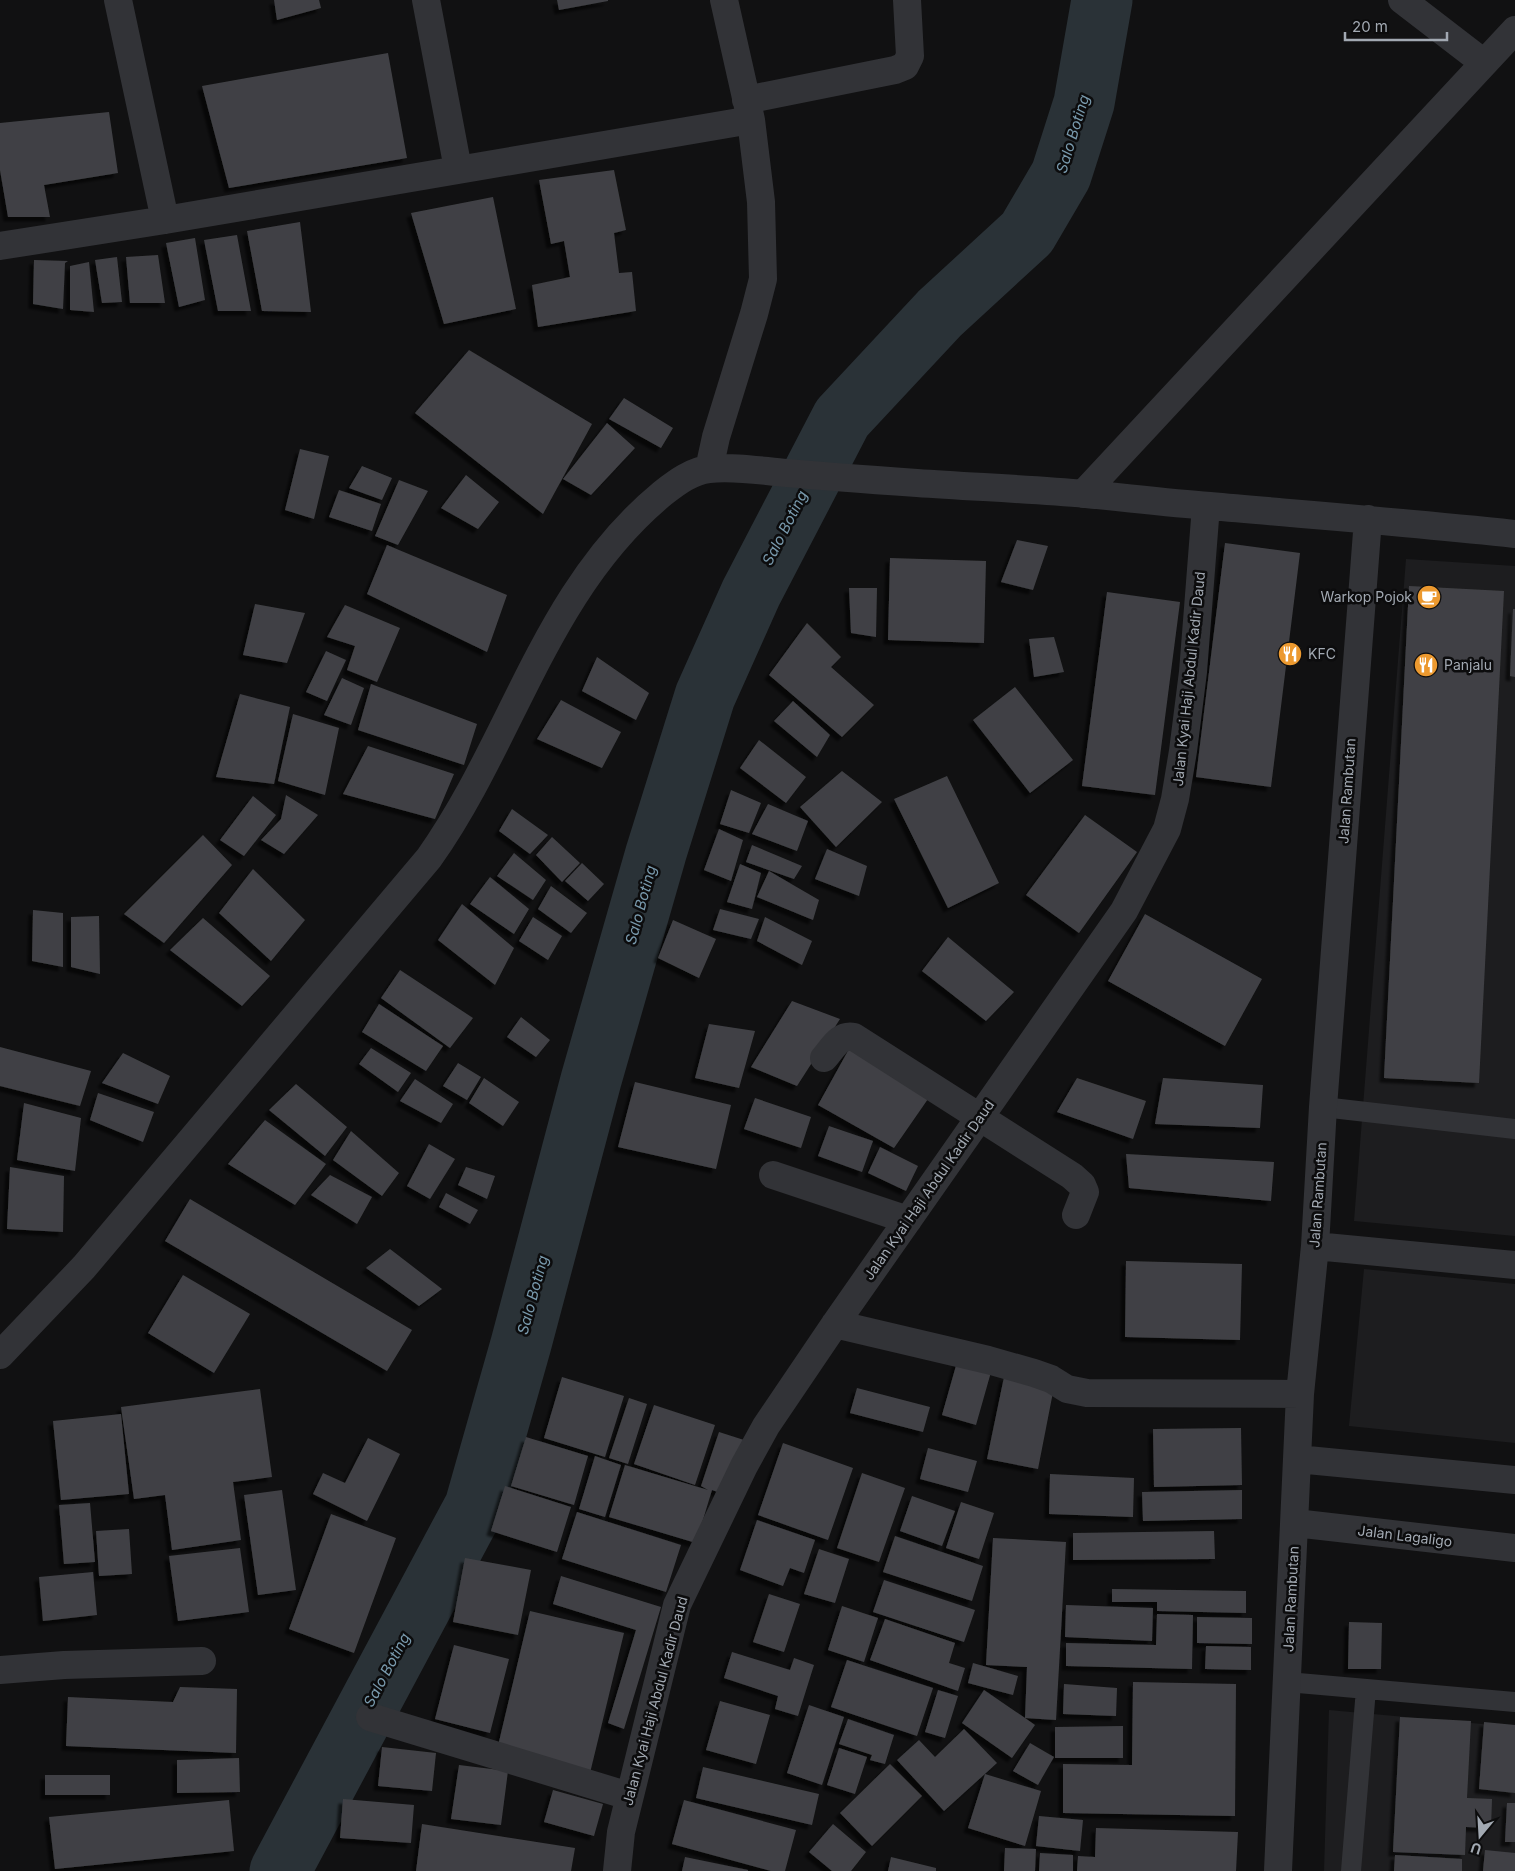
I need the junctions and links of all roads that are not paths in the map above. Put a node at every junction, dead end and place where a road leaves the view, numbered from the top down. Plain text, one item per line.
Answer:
1 (118, 0) edge
2 (426, 0) edge
3 (724, 0) edge
4 (907, 0) edge
5 (1402, 0) edge
6 (1515, 30) edge
7 (1484, 63) junction
8 (749, 110) junction
9 (458, 169) junction
10 (165, 220) junction
11 (0, 246) edge
12 (709, 469) junction
13 (1083, 494) junction
14 (1206, 506) junction
15 (1368, 518) junction
16 (1515, 534) edge
17 (824, 1058) dead end
18 (1324, 1107) junction
19 (979, 1118) junction
20 (1515, 1129) edge
21 (773, 1175) dead end
22 (1076, 1215) dead end
23 (908, 1220) junction
24 (1315, 1246) junction
25 (1515, 1265) edge
26 (835, 1324) junction
27 (0, 1355) edge
28 (1300, 1394) junction
29 (1297, 1459) junction
30 (1515, 1480) edge
31 (1295, 1523) junction
32 (1515, 1548) edge
33 (202, 1661) dead end
34 (0, 1670) edge
35 (1287, 1682) junction
36 (1366, 1689) junction
37 (1515, 1702) edge
38 (370, 1716) dead end
39 (629, 1796) junction
40 (617, 1871) edge
41 (1278, 1871) edge
42 (1351, 1871) edge

1 - 10 street
2 - 9 street
3 - 8 street
4 - 8 street
5 - 7 street
6 - 7 street
7 - 13 street
8 - 9 street
8 - 12 street
9 - 10 street
10 - 11 street
12 - 13 street
12 - 27 street
13 - 14 street
14 - 15 street
14 - 19 street, Jalan Kyai Haji Abdul Kadir Daud
15 - 16 street
15 - 18 street, Jalan Rambutan
17 - 19 street
18 - 20 lane
18 - 24 street, Jalan Rambutan
19 - 22 street
19 - 23 street, Jalan Kyai Haji Abdul Kadir Daud
21 - 23 street
23 - 26 street, Jalan Kyai Haji Abdul Kadir Daud
24 - 25 street
24 - 28 street, Jalan Rambutan
26 - 28 street
26 - 39 street, Jalan Kyai Haji Abdul Kadir Daud
28 - 29 street, Jalan Rambutan
29 - 30 street
29 - 31 street, Jalan Rambutan
31 - 32 street, Jalan Lagaligo
31 - 35 street, Jalan Rambutan
33 - 34 street
35 - 36 lane
35 - 41 street, Jalan Rambutan
36 - 37 lane
36 - 42 lane
38 - 39 street
39 - 40 street, Jalan Kyai Haji Abdul Kadir Daud

